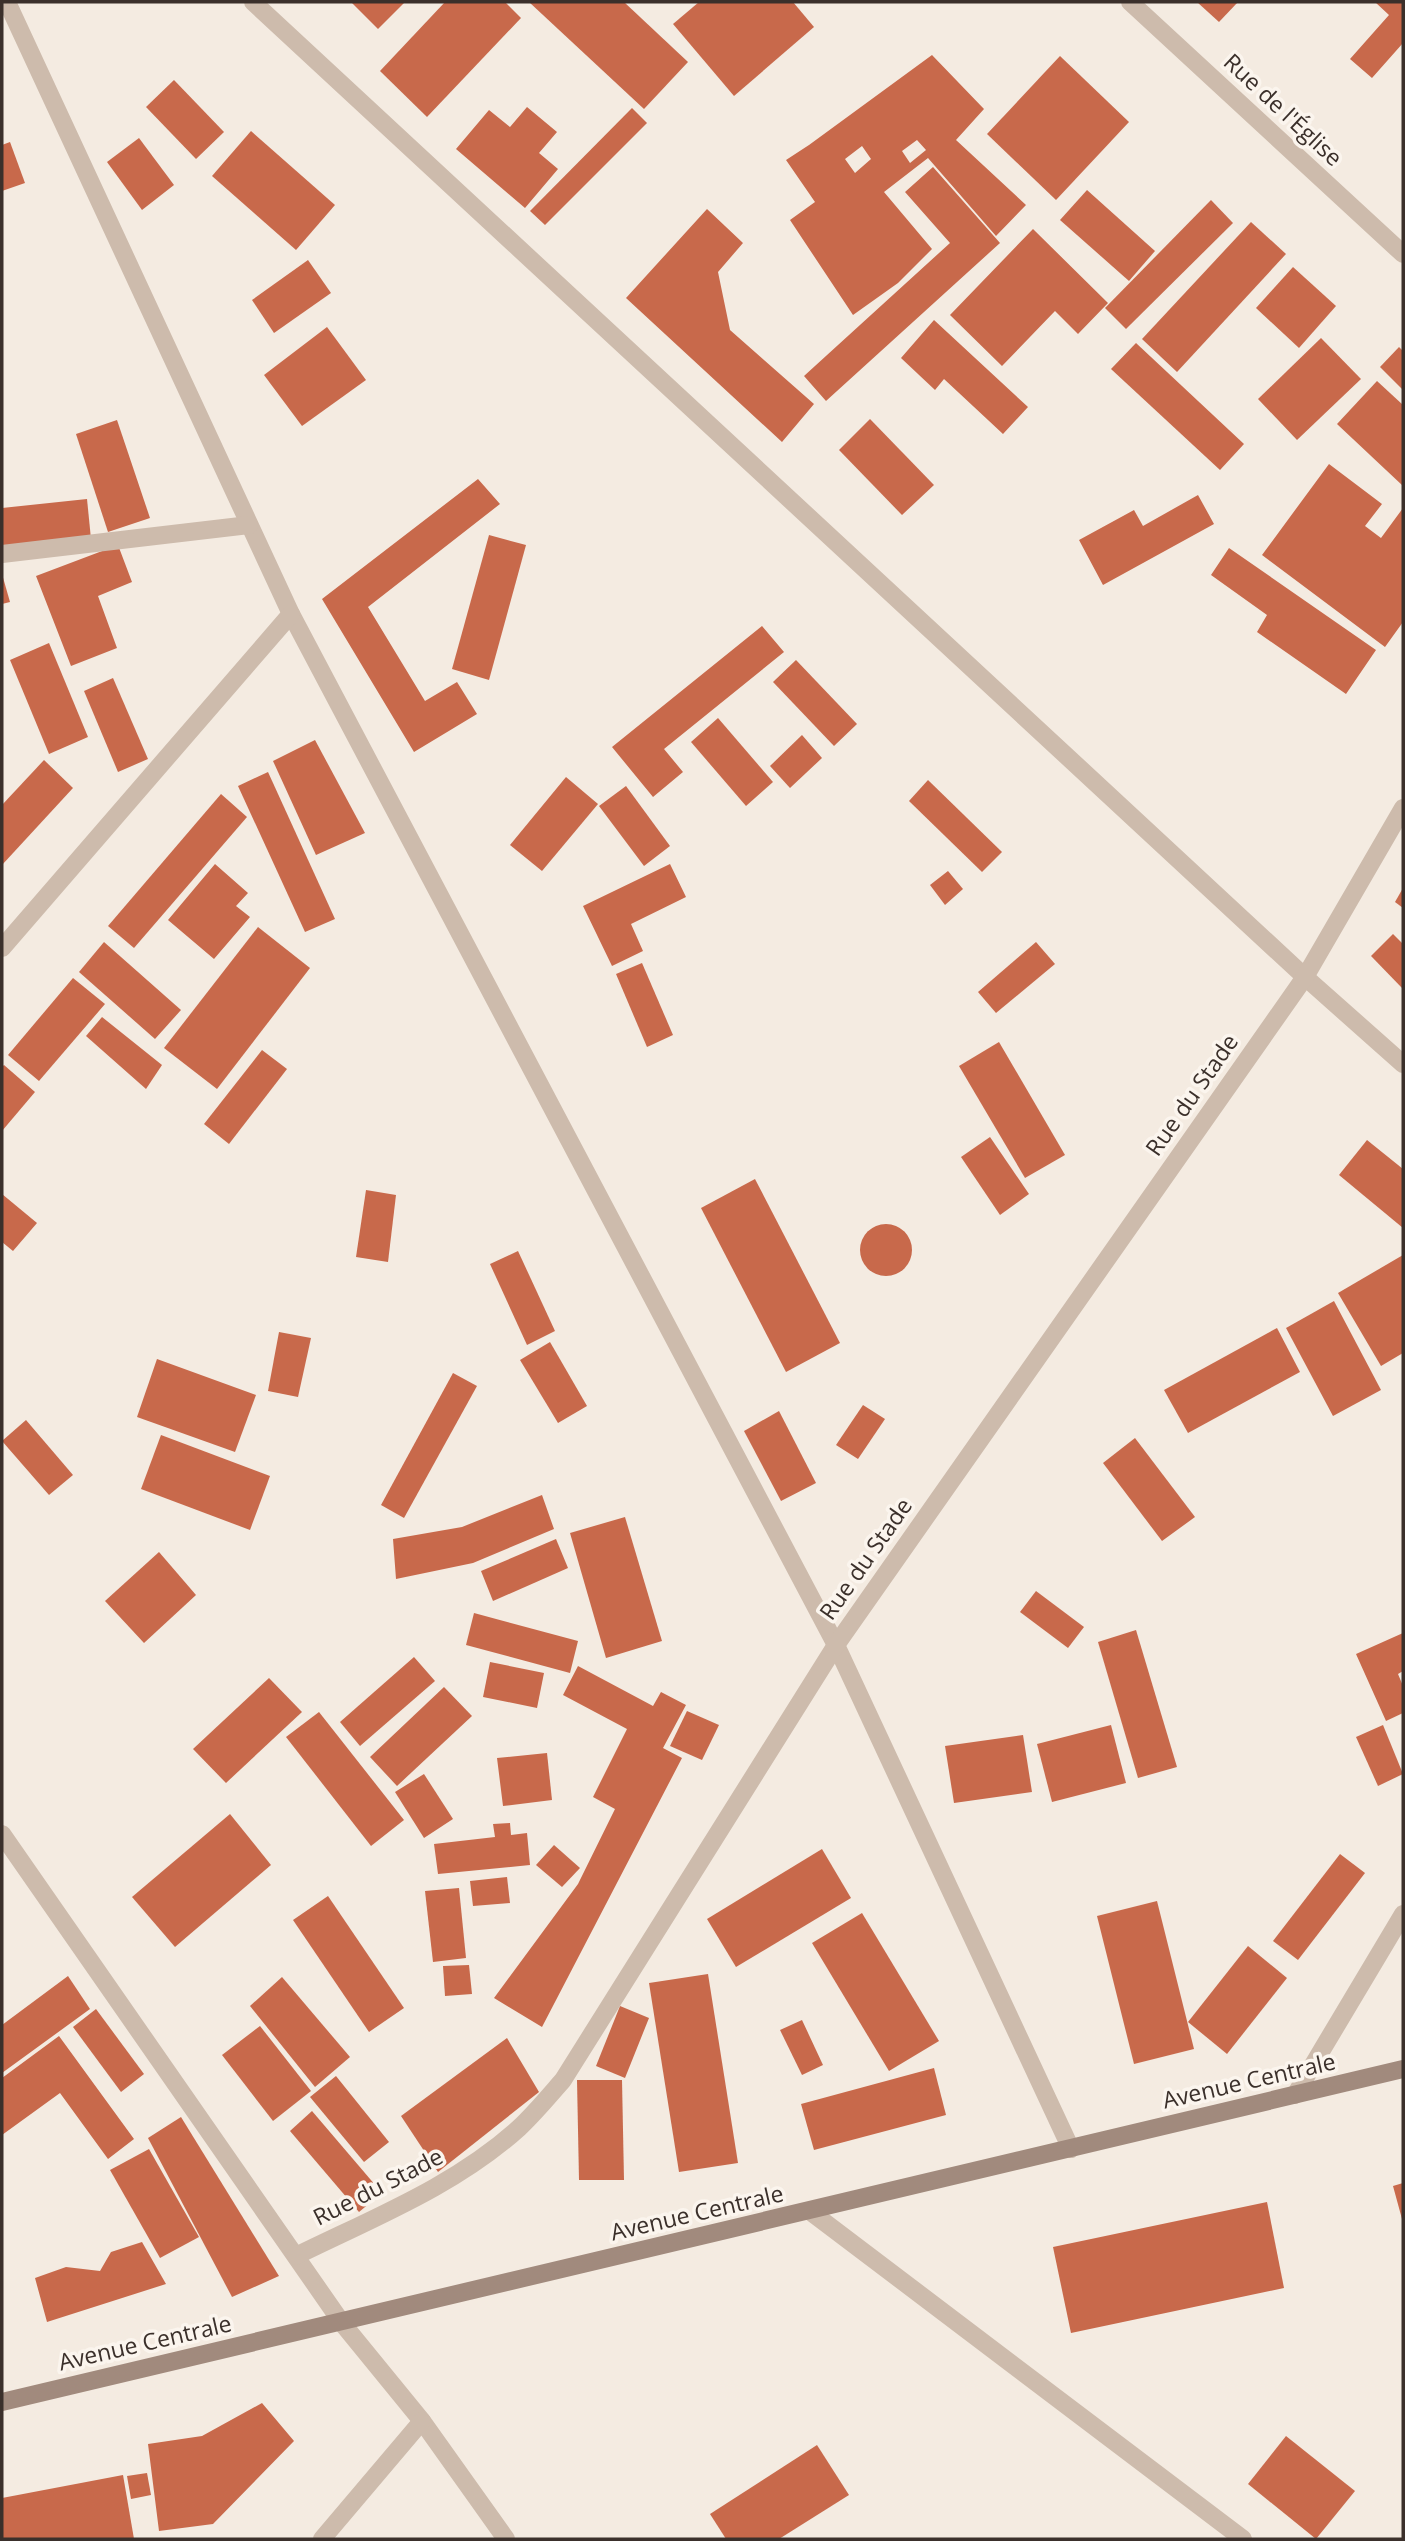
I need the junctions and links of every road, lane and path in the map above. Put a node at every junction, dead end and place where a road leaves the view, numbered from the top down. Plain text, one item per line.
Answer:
1 (7, 2) edge
2 (253, 2) edge
3 (1130, 2) edge
4 (1403, 254) edge
5 (250, 525) junction
6 (2, 554) edge
7 (291, 614) junction
8 (1403, 808) edge
9 (2, 948) edge
10 (1305, 977) junction
11 (1403, 1064) edge
12 (836, 1645) junction
13 (2, 1834) edge
14 (1403, 1913) edge
15 (1403, 2069) edge
16 (1295, 2095) junction
17 (1071, 2149) junction
18 (811, 2213) junction
19 (296, 2256) junction
20 (342, 2323) junction
21 (2, 2402) edge
22 (422, 2421) junction
23 (322, 2539) edge
24 (506, 2539) edge
25 (1243, 2539) edge

1 - 5 street
2 - 10 street
3 - 4 street, Rue de l'Église
5 - 6 street
5 - 7 street
7 - 9 street
7 - 12 street
8 - 10 street, Rue du Stade
10 - 11 street
10 - 12 street, Rue du Stade
12 - 17 street
12 - 19 street, Rue du Stade
13 - 19 street
14 - 16 street
15 - 16 main road, Avenue Centrale
16 - 17 main road, Avenue Centrale
17 - 18 main road, Avenue Centrale
18 - 20 main road, Avenue Centrale
18 - 25 street
19 - 20 street
20 - 21 main road, Avenue Centrale
20 - 22 street
22 - 23 street
22 - 24 street

